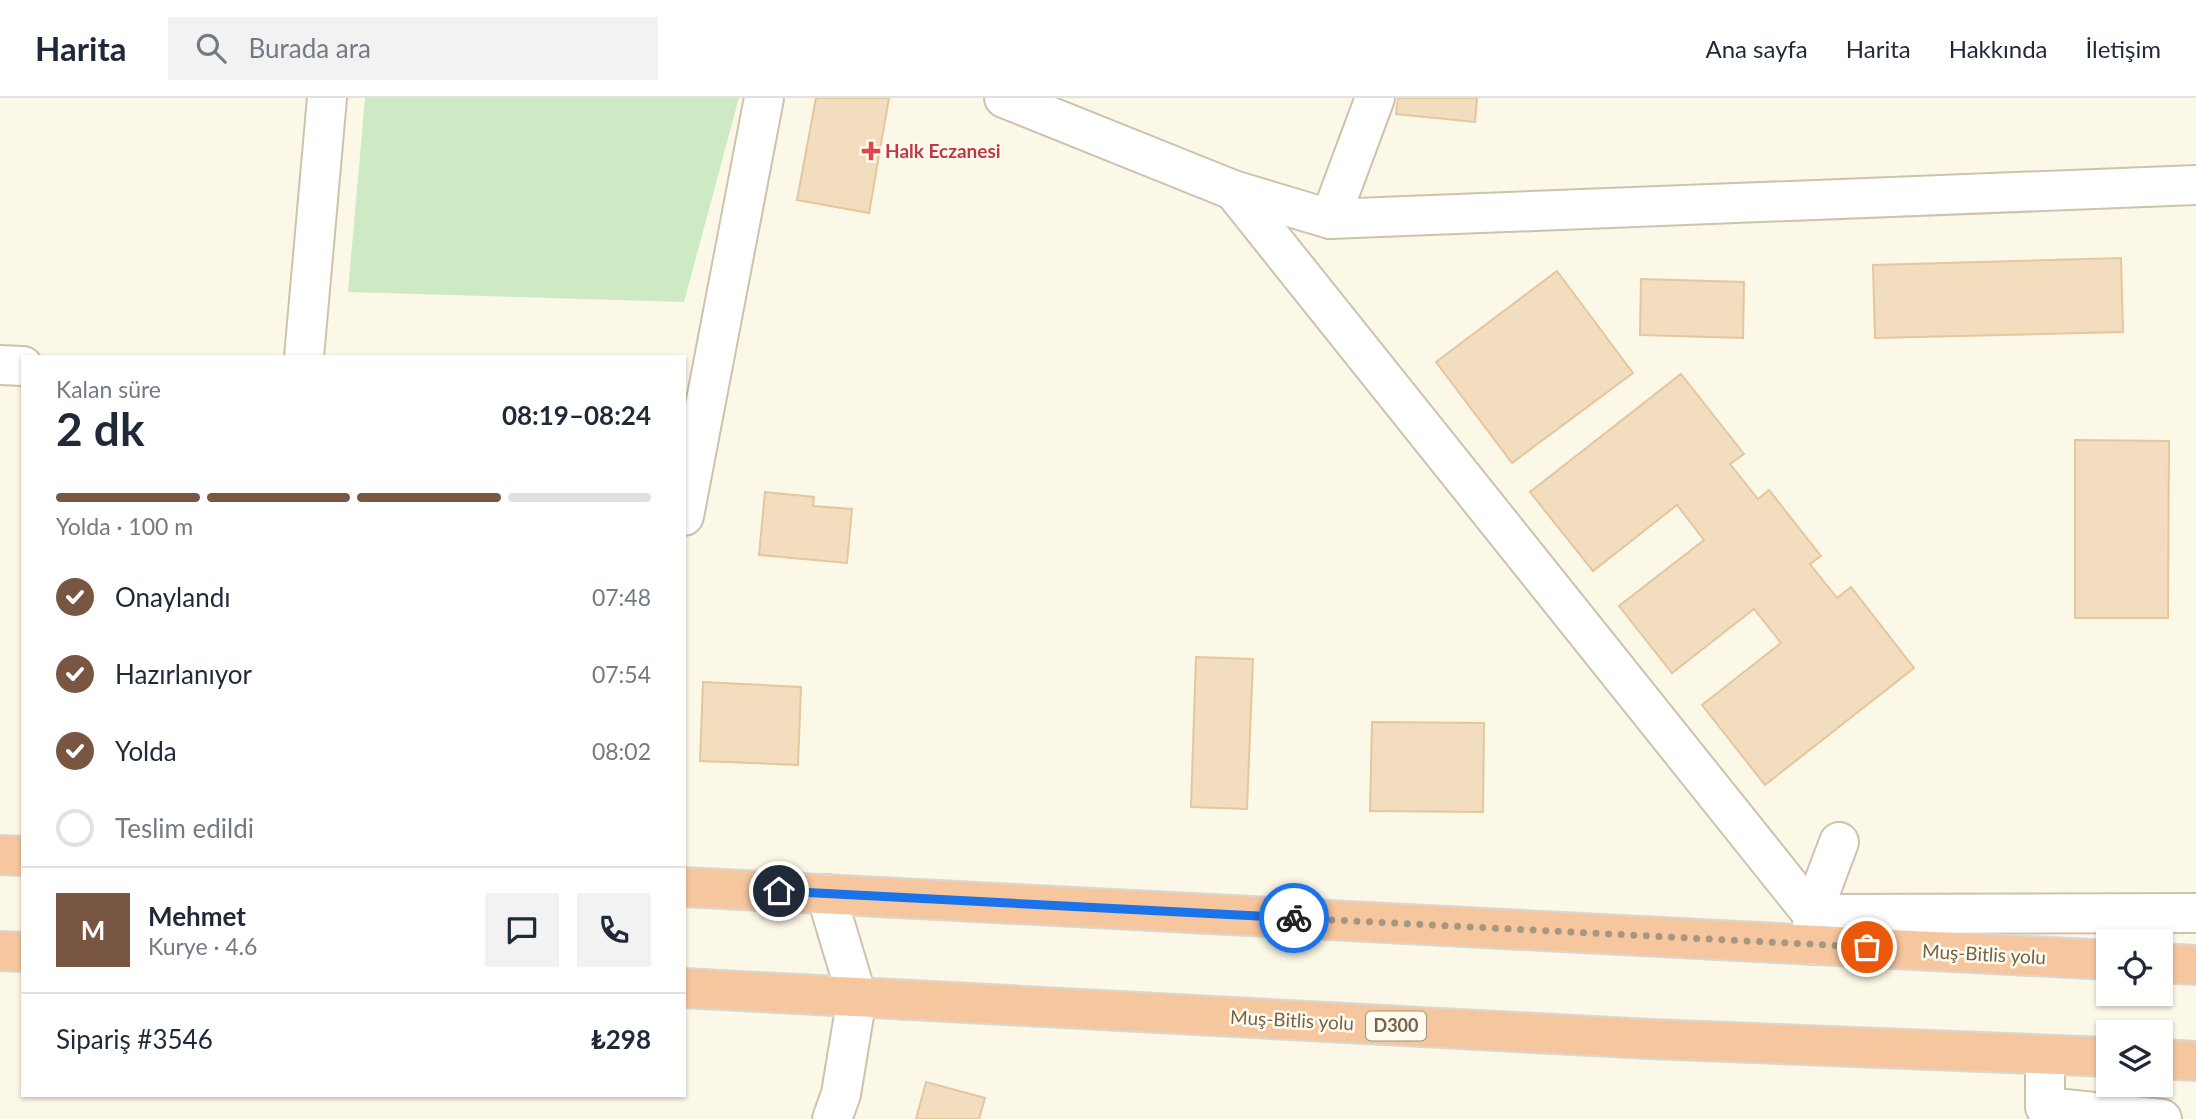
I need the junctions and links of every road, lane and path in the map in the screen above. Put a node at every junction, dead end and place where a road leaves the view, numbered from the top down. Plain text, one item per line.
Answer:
1 (327, 98) edge
2 (764, 98) edge
3 (1004, 98) edge
4 (1375, 98) edge
5 (2196, 186) edge
6 (1233, 190) junction
7 (1330, 219) junction
8 (304, 355) edge
9 (0, 365) edge
10 (21, 366) edge
11 (686, 506) edge
12 (1839, 842) dead end
13 (0, 855) edge
14 (21, 856) edge
15 (686, 887) edge
16 (826, 894) junction
17 (2196, 913) edge
18 (1813, 929) junction
19 (0, 951) edge
20 (21, 952) edge
21 (2096, 959) edge
22 (2173, 964) edge
23 (2196, 965) edge
24 (686, 988) edge
25 (857, 997) junction
26 (2045, 1055) junction
27 (2096, 1057) edge
28 (2173, 1060) edge
29 (2196, 1061) edge
30 (2039, 1113) edge
31 (832, 1119) edge
32 (2162, 1119) edge

1 - 8 street
2 - 11 street
3 - 6 street
4 - 7 street
5 - 7 street
6 - 7 street
6 - 18 street
9 - 10 street
12 - 18 street
13 - 14 highway
15 - 16 highway, Muş-Bitlis yolu
16 - 18 highway, Muş-Bitlis yolu
16 - 25 street
17 - 18 street
18 - 21 highway, Muş-Bitlis yolu
19 - 20 highway
22 - 23 highway
24 - 25 highway, Muş-Bitlis yolu / D300
25 - 26 highway, Muş-Bitlis yolu / D300
25 - 31 street
26 - 27 highway, Muş-Bitlis yolu / D300
26 - 30 street
28 - 29 highway
30 - 32 street

